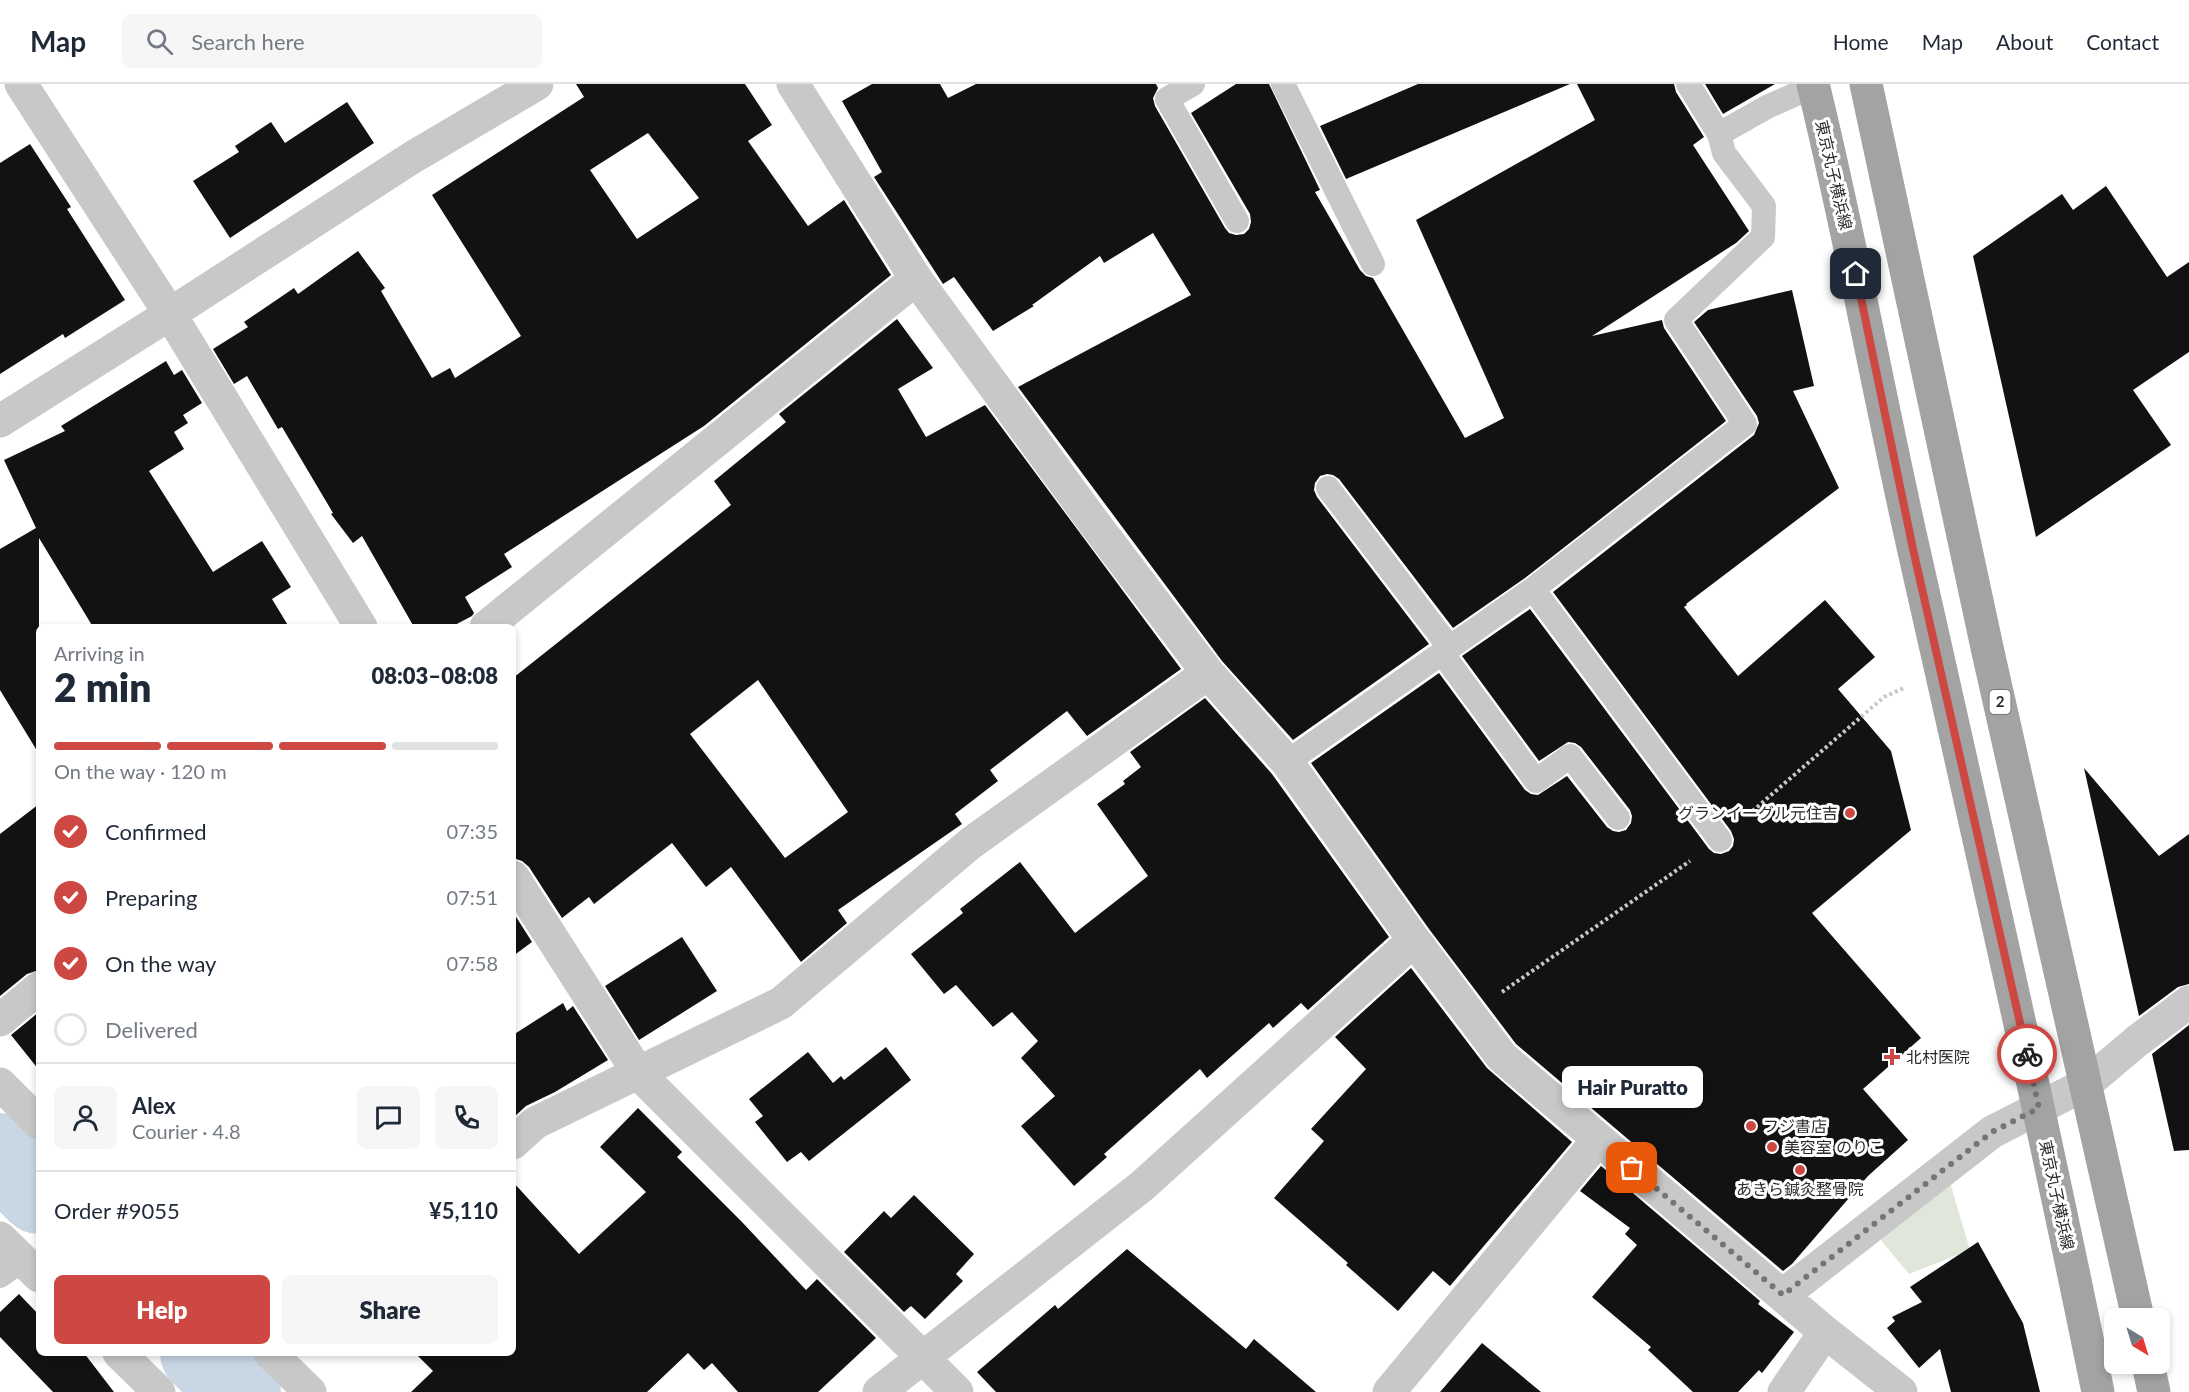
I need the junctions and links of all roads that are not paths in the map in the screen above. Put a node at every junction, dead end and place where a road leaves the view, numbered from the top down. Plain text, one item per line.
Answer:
1 (21, 84) edge
2 (537, 84) edge
3 (793, 84) edge
4 (1193, 84) edge
5 (1283, 84) edge
6 (1688, 84) edge
7 (1866, 84) edge
8 (1814, 85) edge
9 (1719, 134) junction
10 (1237, 221) dead end
11 (1373, 264) dead end
12 (916, 279) junction
13 (170, 314) junction
14 (0, 421) edge
15 (1328, 488) dead end
16 (1533, 589) junction
17 (359, 624) edge
18 (490, 624) edge
19 (1446, 651) junction
20 (1208, 673) junction
21 (1287, 762) junction
22 (1617, 818) dead end
23 (1720, 840) dead end
24 (516, 882) edge
25 (1414, 940) junction
26 (36, 990) edge
27 (2189, 1002) edge
28 (0, 1020) edge
29 (639, 1074) junction
30 (0, 1084) edge
31 (2086, 1084) junction
32 (2039, 1108) junction
33 (36, 1120) edge
34 (516, 1140) edge
35 (1598, 1140) junction
36 (1783, 1295) junction
37 (2136, 1308) edge
38 (1825, 1332) junction
39 (122, 1356) edge
40 (277, 1356) edge
41 (923, 1357) junction
42 (2150, 1374) edge
43 (159, 1392) edge
44 (310, 1392) edge
45 (879, 1392) edge
46 (957, 1392) edge
47 (1389, 1392) edge
48 (1784, 1392) edge
49 (1901, 1392) edge
50 (2098, 1392) edge
51 (2154, 1392) edge

1 - 13 street
2 - 13 street
3 - 12 street
4 - 10 lane
5 - 11 lane
6 - 9 lane
7 - 31 main road, 2
8 - 9 lane
8 - 32 main road, 東京丸子横浜線
9 - 16 lane
12 - 18 street
12 - 20 street
13 - 14 street
13 - 17 street
15 - 19 lane
16 - 19 lane
16 - 23 lane
19 - 21 lane
19 - 22 lane
20 - 21 street
20 - 29 street
21 - 25 street
24 - 29 street
25 - 35 street
25 - 41 street
26 - 28 street
27 - 31 street
29 - 34 street
29 - 41 street
30 - 33 street
31 - 32 street
31 - 37 main road, 2
32 - 36 street
32 - 50 main road, 東京丸子横浜線
35 - 36 street
35 - 47 street
36 - 38 street
38 - 48 street
38 - 49 street
39 - 43 street
40 - 44 street
41 - 45 street
41 - 46 street
42 - 51 main road

